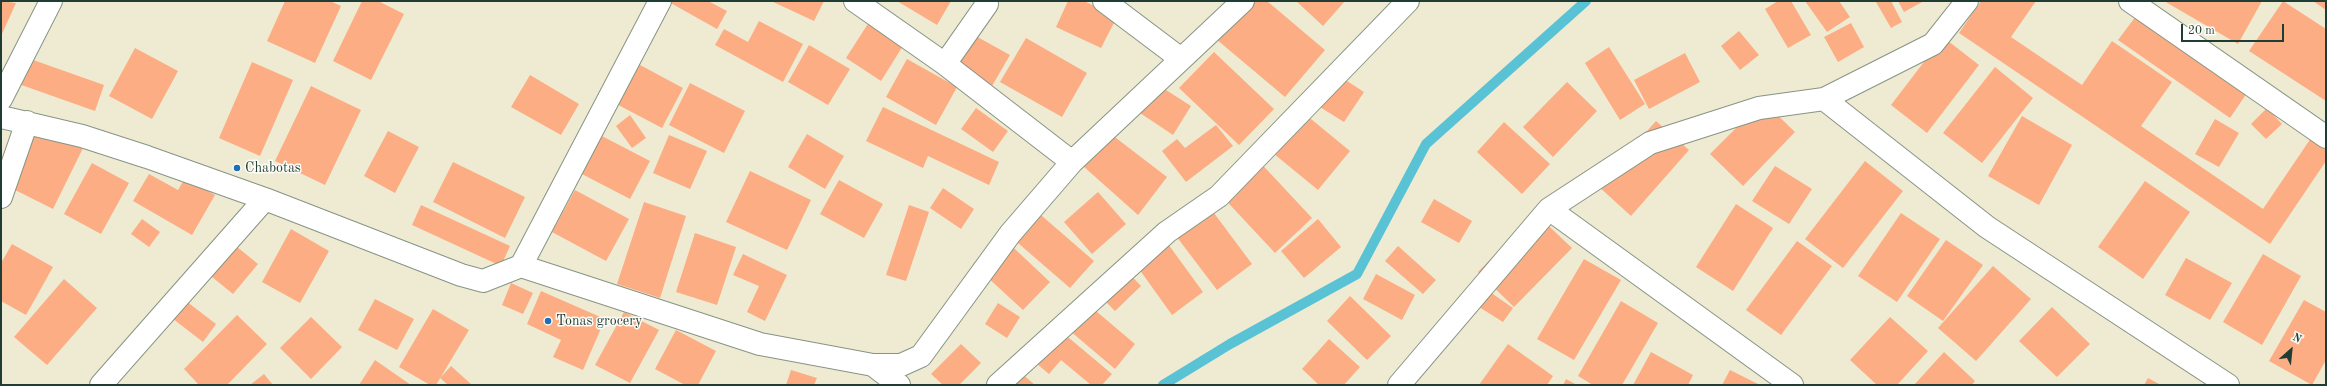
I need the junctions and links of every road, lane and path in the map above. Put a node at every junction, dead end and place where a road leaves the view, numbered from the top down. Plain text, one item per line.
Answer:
1 (51, 1) edge
2 (660, 1) edge
3 (855, 1) edge
4 (1104, 1) edge
5 (1243, 1) edge
6 (1408, 1) edge
7 (1967, 1) edge
8 (2131, 1) edge
9 (987, 4) dead end
10 (1181, 59) junction
11 (945, 64) junction
12 (1, 99) edge
13 (1824, 99) junction
14 (1, 117) edge
15 (27, 122) junction
16 (2326, 136) edge
17 (1072, 162) junction
18 (1, 197) edge
19 (265, 199) junction
20 (1549, 209) junction
21 (521, 266) junction
22 (873, 366) junction
23 (102, 385) edge
24 (899, 385) edge
25 (998, 385) edge
26 (1399, 385) edge
27 (1792, 385) edge
28 (2228, 385) edge

1 - 12 street
2 - 21 street
3 - 11 street
4 - 10 street
5 - 10 street
6 - 25 street
7 - 13 street
8 - 16 street
9 - 11 street
10 - 17 street
11 - 17 street
13 - 20 street
13 - 28 street
14 - 15 street
15 - 18 street
15 - 19 street
17 - 22 street
19 - 21 street
19 - 23 street
20 - 26 street
20 - 27 street
21 - 22 street
22 - 24 street

